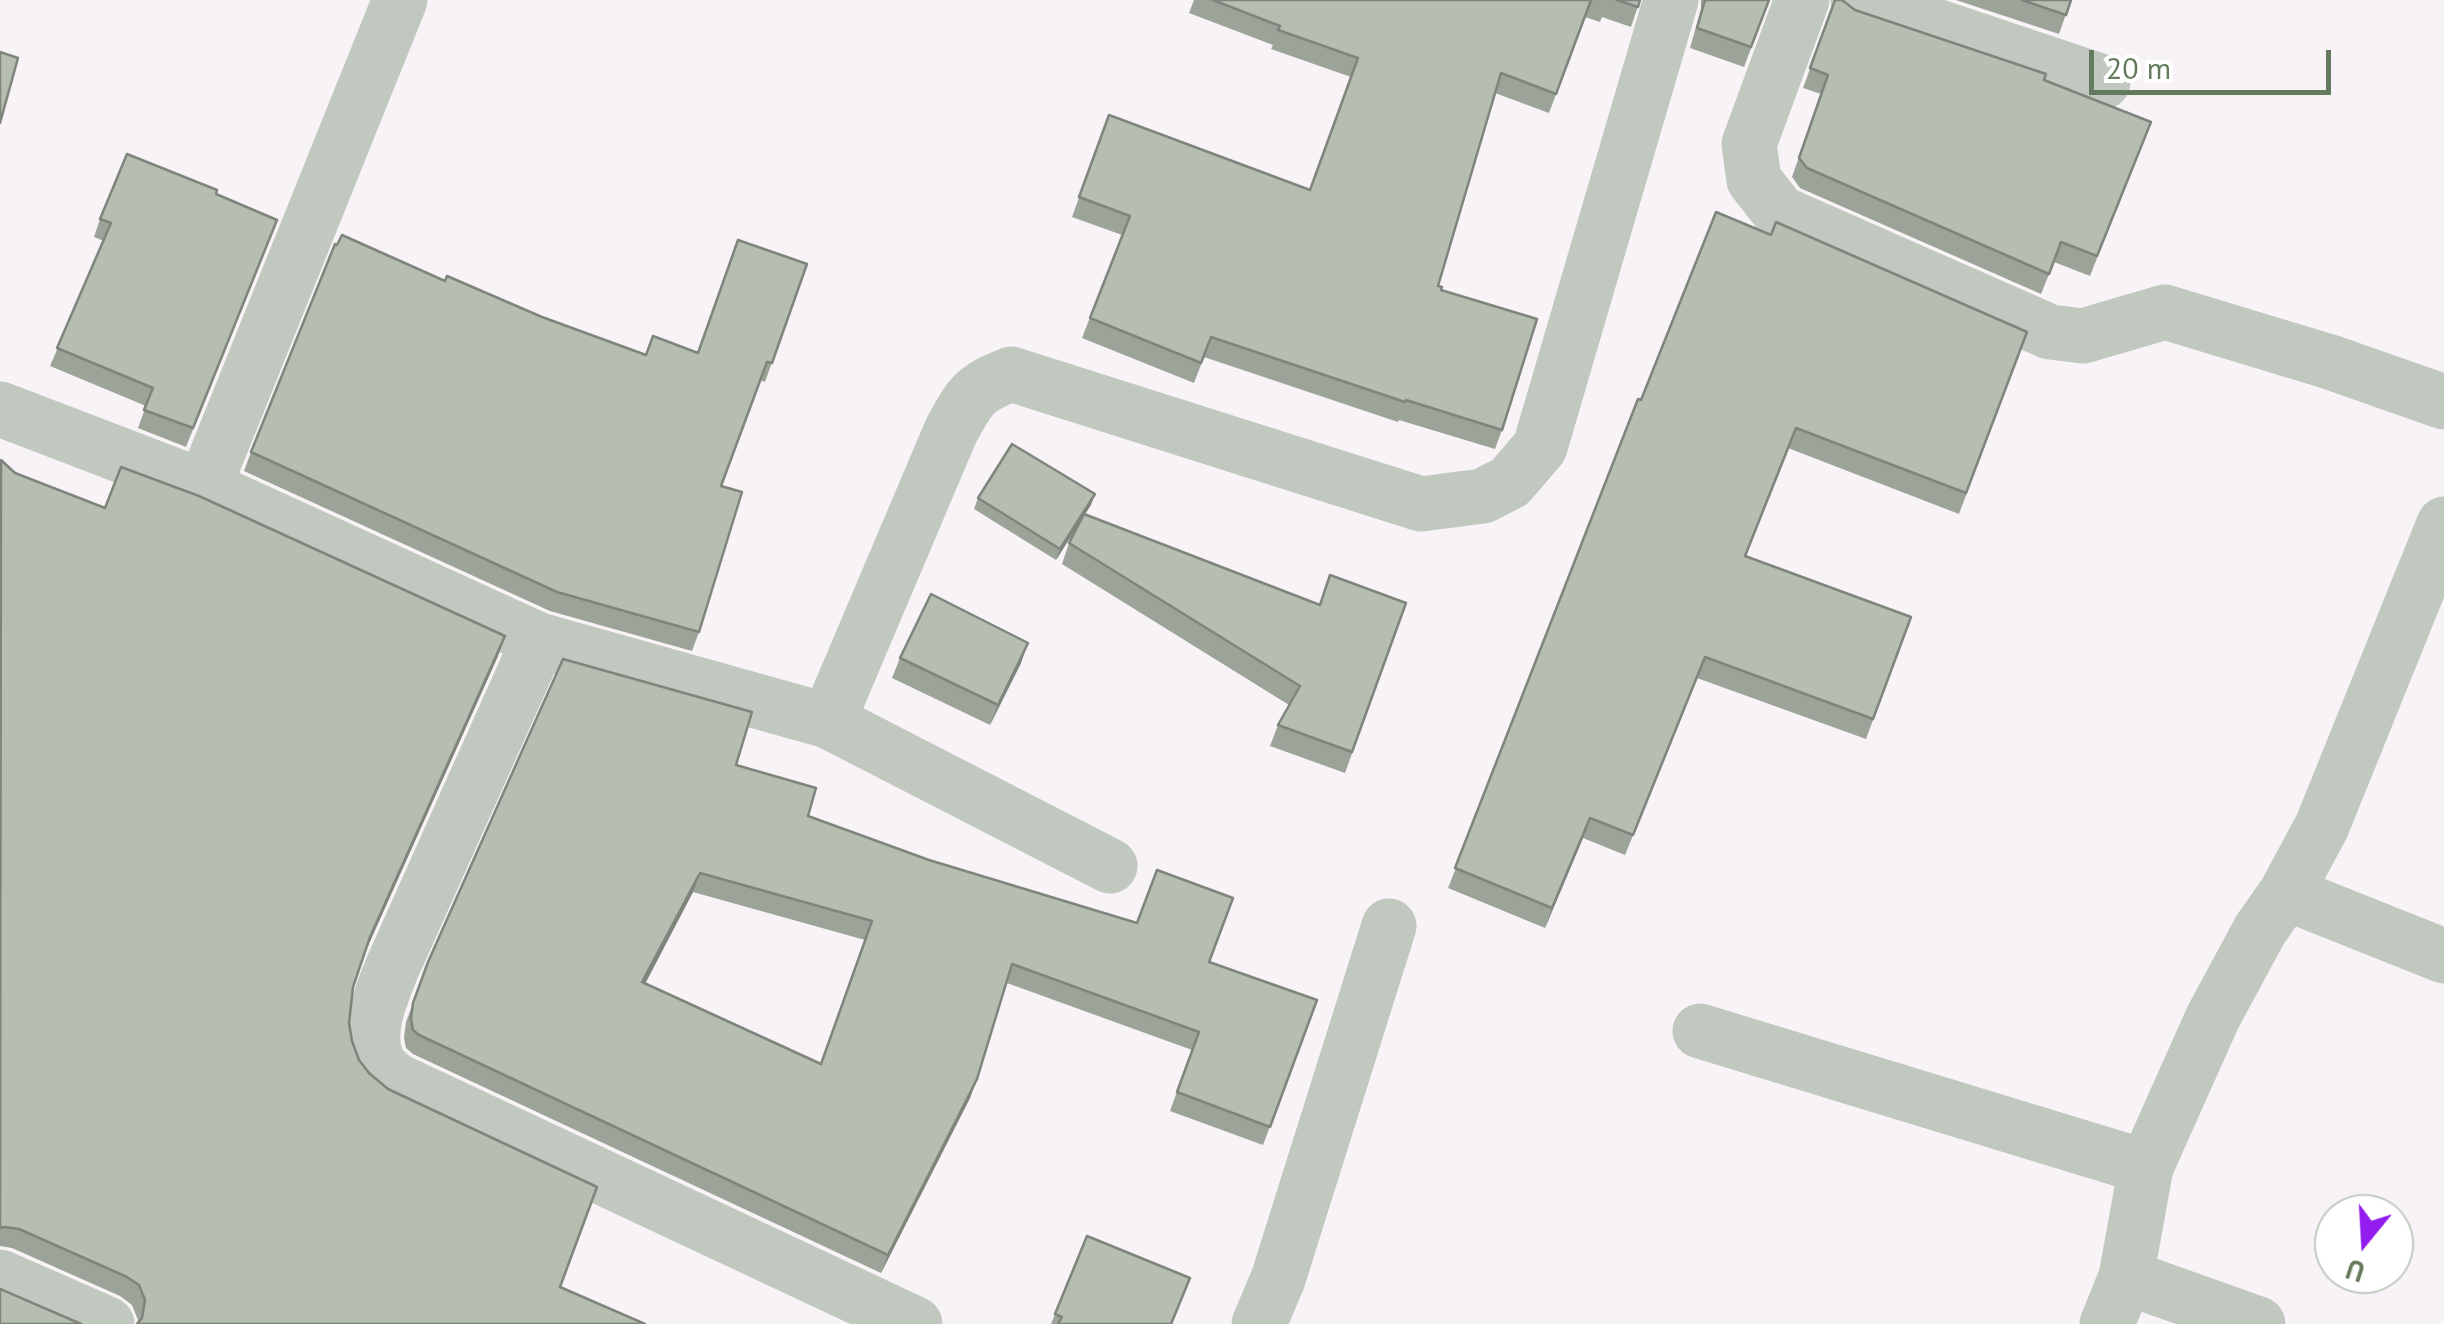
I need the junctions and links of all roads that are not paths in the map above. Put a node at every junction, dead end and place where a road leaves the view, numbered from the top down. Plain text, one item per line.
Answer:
1 (400, 0) edge
2 (1671, 0) edge
3 (1802, 0) edge
4 (1858, 0) edge
5 (2103, 82) dead end
6 (2444, 402) edge
7 (0, 409) edge
8 (204, 487) junction
9 (2444, 524) edge
10 (540, 640) junction
11 (828, 721) junction
12 (1110, 866) dead end
13 (2286, 893) junction
14 (1389, 926) dead end
15 (2444, 956) edge
16 (1700, 1031) dead end
17 (2146, 1168) junction
18 (0, 1277) edge
19 (2117, 1300) edge
20 (107, 1324) edge
21 (915, 1324) edge
22 (1259, 1324) edge
23 (2258, 1324) edge

1 - 8 street
2 - 11 street
3 - 6 street
4 - 5 street
7 - 8 street
8 - 10 street
9 - 13 street
10 - 11 street
10 - 21 street
11 - 12 street
13 - 15 street
13 - 17 street
14 - 22 street
16 - 17 street
17 - 19 street
18 - 20 street
19 - 23 street

